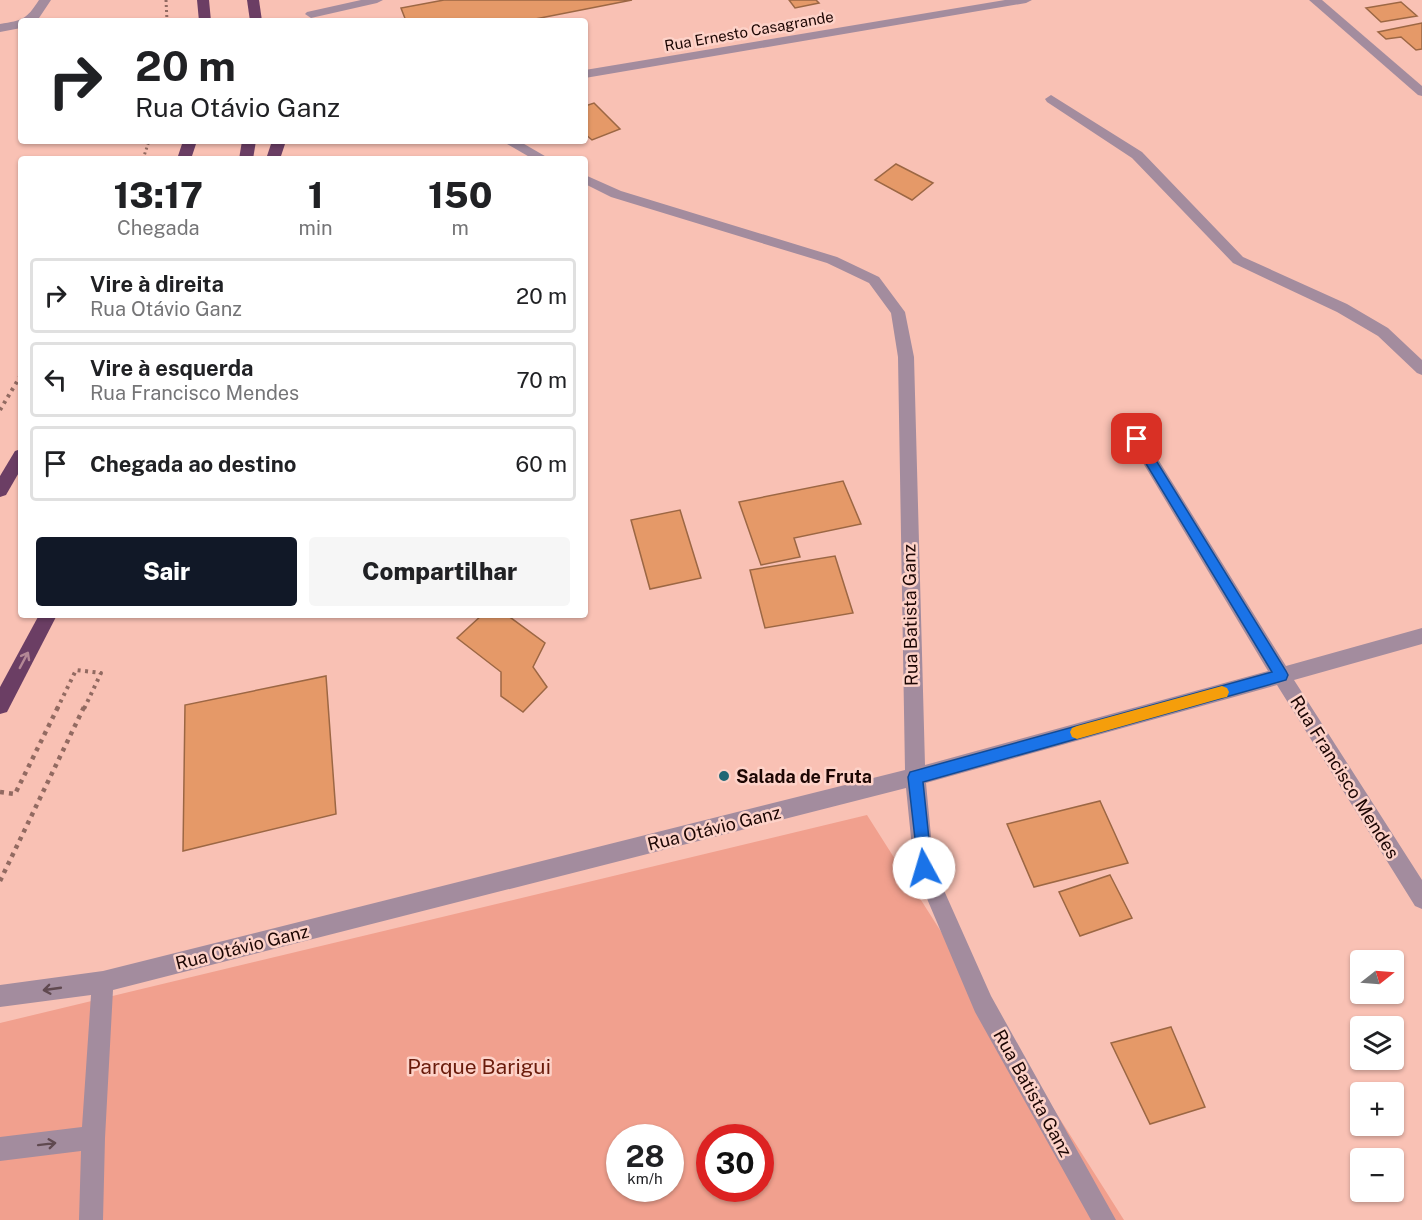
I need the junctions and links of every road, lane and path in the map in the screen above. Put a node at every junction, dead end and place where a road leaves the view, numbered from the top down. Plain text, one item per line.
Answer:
1 (45, 0) edge
2 (166, 0) edge
3 (203, 0) edge
4 (253, 0) edge
5 (308, 0) edge
6 (377, 0) edge
7 (1026, 0) edge
8 (1315, 0) edge
9 (313, 17) edge
10 (34, 18) edge
11 (167, 18) edge
12 (205, 18) edge
13 (256, 18) edge
14 (18, 25) edge
15 (0, 28) edge
16 (588, 73) edge
17 (1422, 92) edge
18 (1052, 99) dead end
19 (515, 144) edge
20 (537, 156) edge
21 (588, 180) edge
22 (1422, 369) edge
23 (18, 380) edge
24 (0, 410) edge
25 (1137, 439) dead end
26 (18, 453) edge
27 (18, 460) edge
28 (0, 470) edge
29 (0, 490) edge
30 (46, 618) edge
31 (1422, 636) edge
32 (1281, 675) junction
33 (0, 705) edge
34 (915, 777) junction
35 (0, 792) edge
36 (0, 881) edge
37 (1422, 899) edge
38 (103, 982) junction
39 (0, 996) edge
40 (93, 1138) junction
41 (0, 1149) edge
42 (91, 1220) edge
43 (1104, 1220) edge

1 - 10 street
2 - 11 path
3 - 12 highway
4 - 13 highway
5 - 9 street
6 - 9 street
7 - 16 street, Rua Ernesto Casagrande
8 - 17 street
14 - 15 street
18 - 22 street
19 - 20 street
21 - 34 street, Rua Batista Ganz
23 - 24 path
25 - 32 street, Rua Francisco Mendes
26 - 28 highway
27 - 29 highway
33 -> 30 highway
31 - 32 street, Rua Otávio Ganz
32 - 34 street, Rua Otávio Ganz
32 - 37 street, Rua Francisco Mendes
34 - 38 street, Rua Otávio Ganz
34 - 43 street, Rua Batista Ganz
35 - 36 path
38 -> 39 street, Rua Otávio Ganz
38 - 40 street
41 -> 40 street
40 - 42 street

